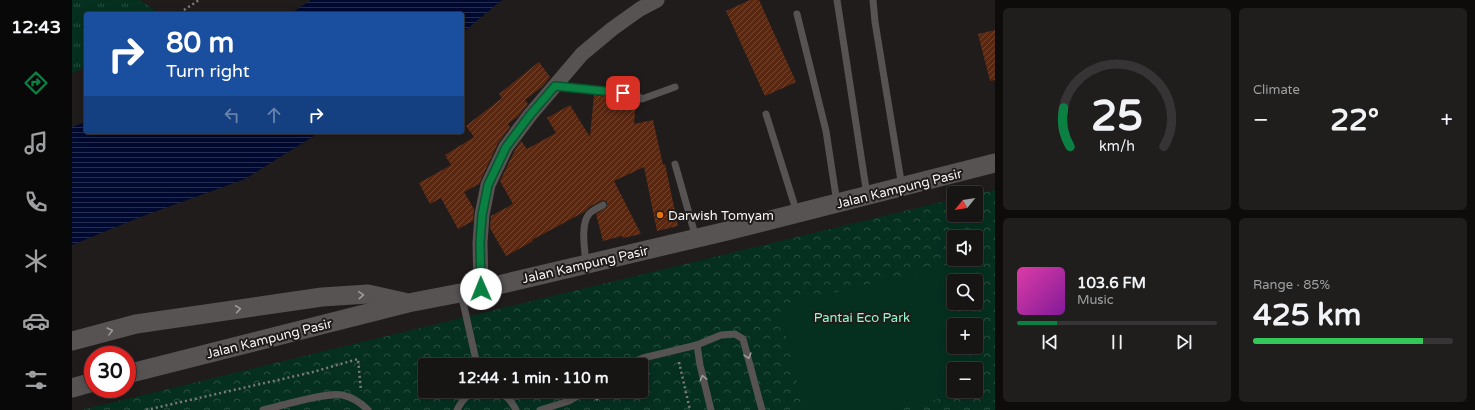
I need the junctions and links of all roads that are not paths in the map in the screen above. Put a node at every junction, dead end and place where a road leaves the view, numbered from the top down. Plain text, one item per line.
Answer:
1 (657, 0) edge
2 (837, 0) edge
3 (873, 0) edge
4 (797, 14) dead end
5 (555, 86) junction
6 (674, 87) dead end
7 (766, 114) dead end
8 (995, 163) edge
9 (674, 164) dead end
10 (902, 187) junction
11 (867, 195) junction
12 (837, 203) junction
13 (603, 205) dead end
14 (797, 214) junction
15 (696, 238) junction
16 (586, 264) junction
17 (481, 289) junction
18 (461, 293) junction
19 (408, 303) junction
20 (72, 341) edge
21 (697, 345) junction
22 (475, 358) edge
23 (643, 358) edge
24 (136, 372) edge
25 (84, 385) edge
26 (72, 388) edge
27 (465, 398) edge
28 (507, 398) edge
29 (574, 398) edge
30 (263, 410) edge
31 (368, 410) edge
32 (457, 410) edge
33 (516, 410) edge
34 (540, 410) edge
35 (711, 410) edge
36 (762, 410) edge

1 - 5 street
2 - 11 lane
3 - 10 lane
4 - 12 lane
5 - 6 lane
5 - 17 street
7 - 14 lane
8 - 10 street, Jalan Kampung Pasir
9 - 15 lane
10 - 11 street, Jalan Kampung Pasir
11 - 12 street, Jalan Kampung Pasir
12 - 14 street, Jalan Kampung Pasir
13 - 16 lane
14 - 15 street, Jalan Kampung Pasir
15 - 16 street, Jalan Kampung Pasir
16 - 17 street, Jalan Kampung Pasir
17 - 18 street, Jalan Kampung Pasir
18 - 19 street, Jalan Kampung Pasir
18 - 22 lane
20 -> 19 street
19 - 24 street, Jalan Kampung Pasir
21 - 23 lane
35 -> 21 lane
21 -> 36 lane
25 - 26 street
27 - 32 lane
28 - 33 lane
29 - 34 lane
30 - 31 lane

